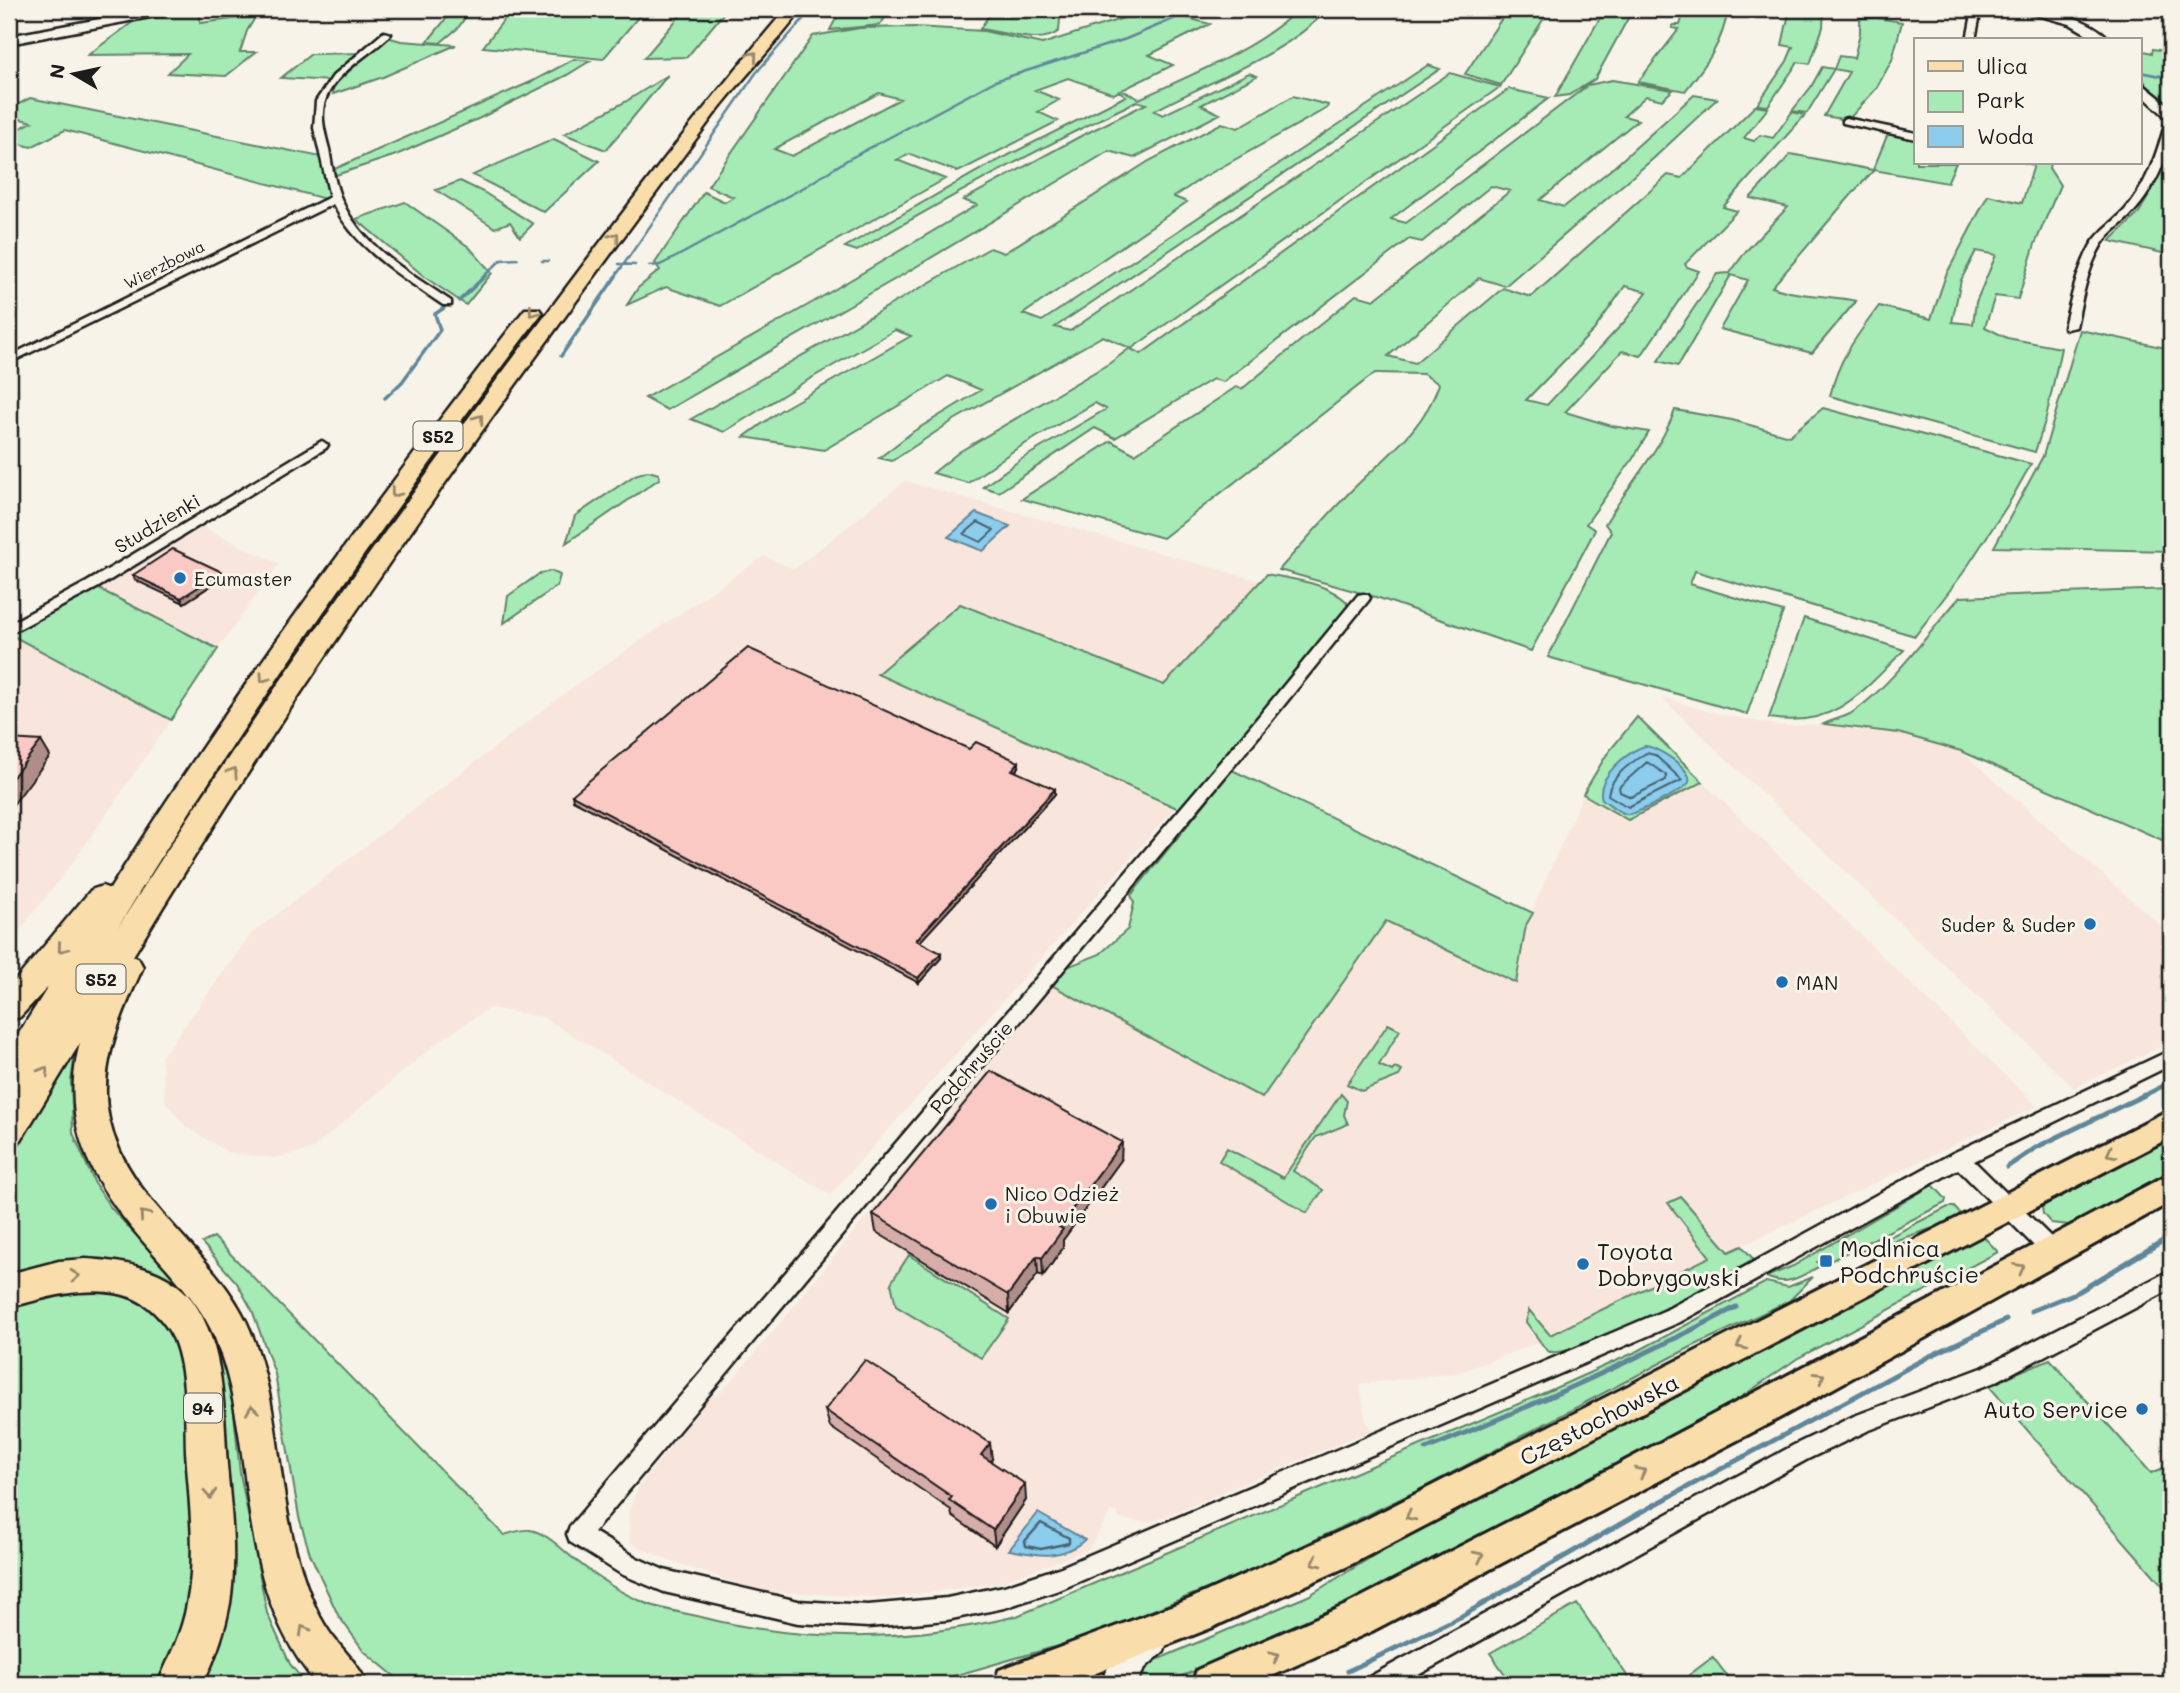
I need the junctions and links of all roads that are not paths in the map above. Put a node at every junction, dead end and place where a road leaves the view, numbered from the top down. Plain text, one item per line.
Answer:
1 (171, 9) edge
2 (774, 9) edge
3 (794, 9) edge
4 (1977, 9) edge
5 (2021, 9) edge
6 (761, 22) dead end
7 (387, 34) dead end
8 (1971, 38) edge
9 (2102, 38) edge
10 (9, 40) edge
11 (725, 64) dead end
12 (2142, 88) edge
13 (2171, 114) edge
14 (1846, 121) dead end
15 (2171, 122) edge
16 (1914, 136) edge
17 (335, 199) junction
18 (447, 303) dead end
19 (2070, 327) dead end
20 (9, 360) edge
21 (322, 445) dead end
22 (1363, 598) dead end
23 (9, 631) edge
24 (181, 825) junction
25 (9, 1008) edge
26 (2171, 1057) edge
27 (9, 1077) edge
28 (2171, 1122) edge
29 (9, 1130) edge
30 (1960, 1159) junction
31 (2171, 1186) edge
32 (2010, 1206) junction
33 (2051, 1250) junction
34 (2171, 1279) edge
35 (9, 1292) edge
36 (1169, 1628) junction
37 (180, 1684) edge
38 (345, 1684) edge
39 (1013, 1684) edge
40 (1118, 1684) edge
41 (1212, 1684) edge
42 (1379, 1684) edge

1 - 10 street
2 - 6 highway
24 -> 3 highway, S52
4 - 8 street
5 - 9 street
7 - 17 street
11 -> 24 highway, S52
12 - 13 street
14 - 16 street
15 - 19 street
17 - 18 street
17 - 20 street, Wierzbowa
21 - 23 street, Studzienki
22 - 30 street, Podchruście
24 -> 25 highway
24 - 27 highway, S52
29 -> 24 highway, S52
38 -> 24 highway
26 - 30 street
28 -> 32 main road, Częstochowska
30 - 32 street
31 - 33 main road
32 - 33 street
32 -> 36 main road, Częstochowska
41 -> 33 main road
34 - 42 street
35 -> 37 highway, 94
36 - 39 main road, Częstochowska
36 - 40 street

